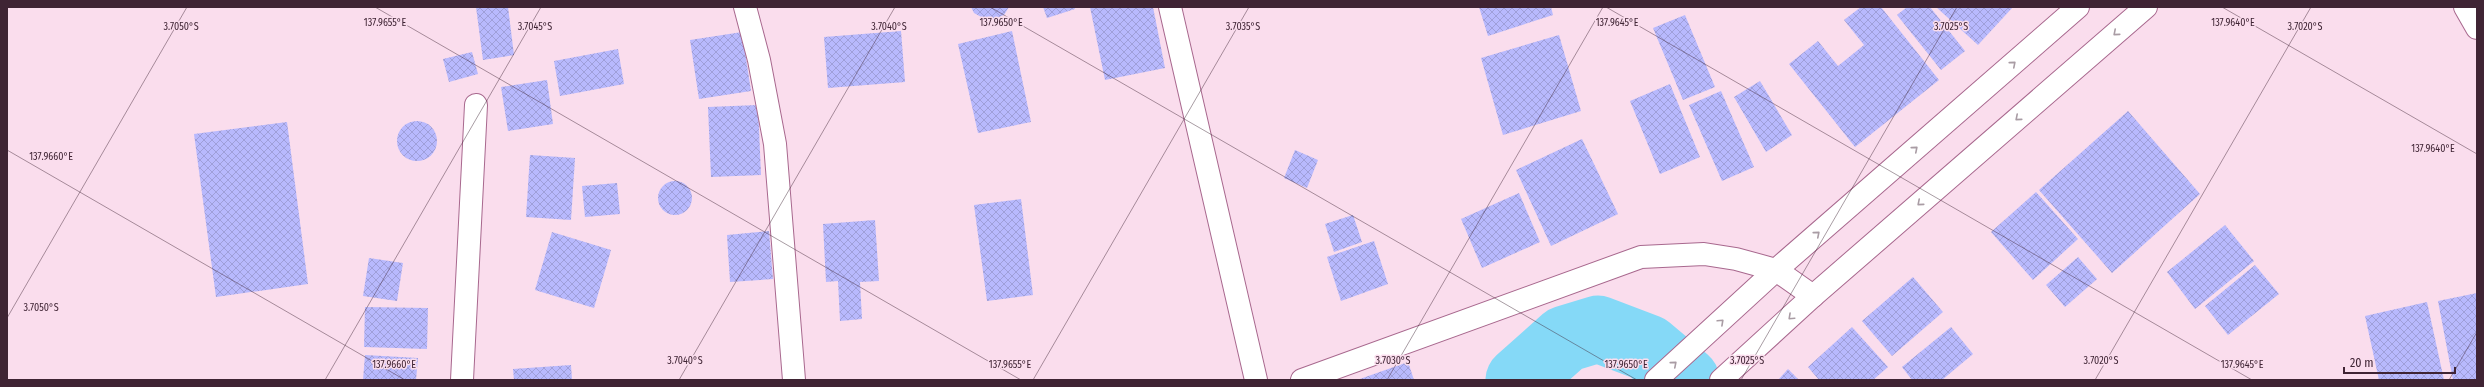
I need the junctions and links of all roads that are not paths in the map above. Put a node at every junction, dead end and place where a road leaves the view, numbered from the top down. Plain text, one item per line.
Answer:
1 (745, 7) edge
2 (1170, 7) edge
3 (2078, 7) edge
4 (2146, 7) edge
5 (2465, 7) edge
6 (2477, 28) edge
7 (476, 105) dead end
8 (1776, 270) junction
9 (1813, 296) junction
10 (1724, 377) edge
11 (462, 380) edge
12 (794, 380) edge
13 (1256, 380) edge
14 (1302, 380) edge
15 (1656, 380) edge

1 - 12 main road
2 - 13 main road
8 -> 3 main road
4 -> 9 main road
5 - 6 main road
7 - 11 main road
8 - 9 main road
8 - 14 main road
15 -> 8 main road
9 -> 10 main road

